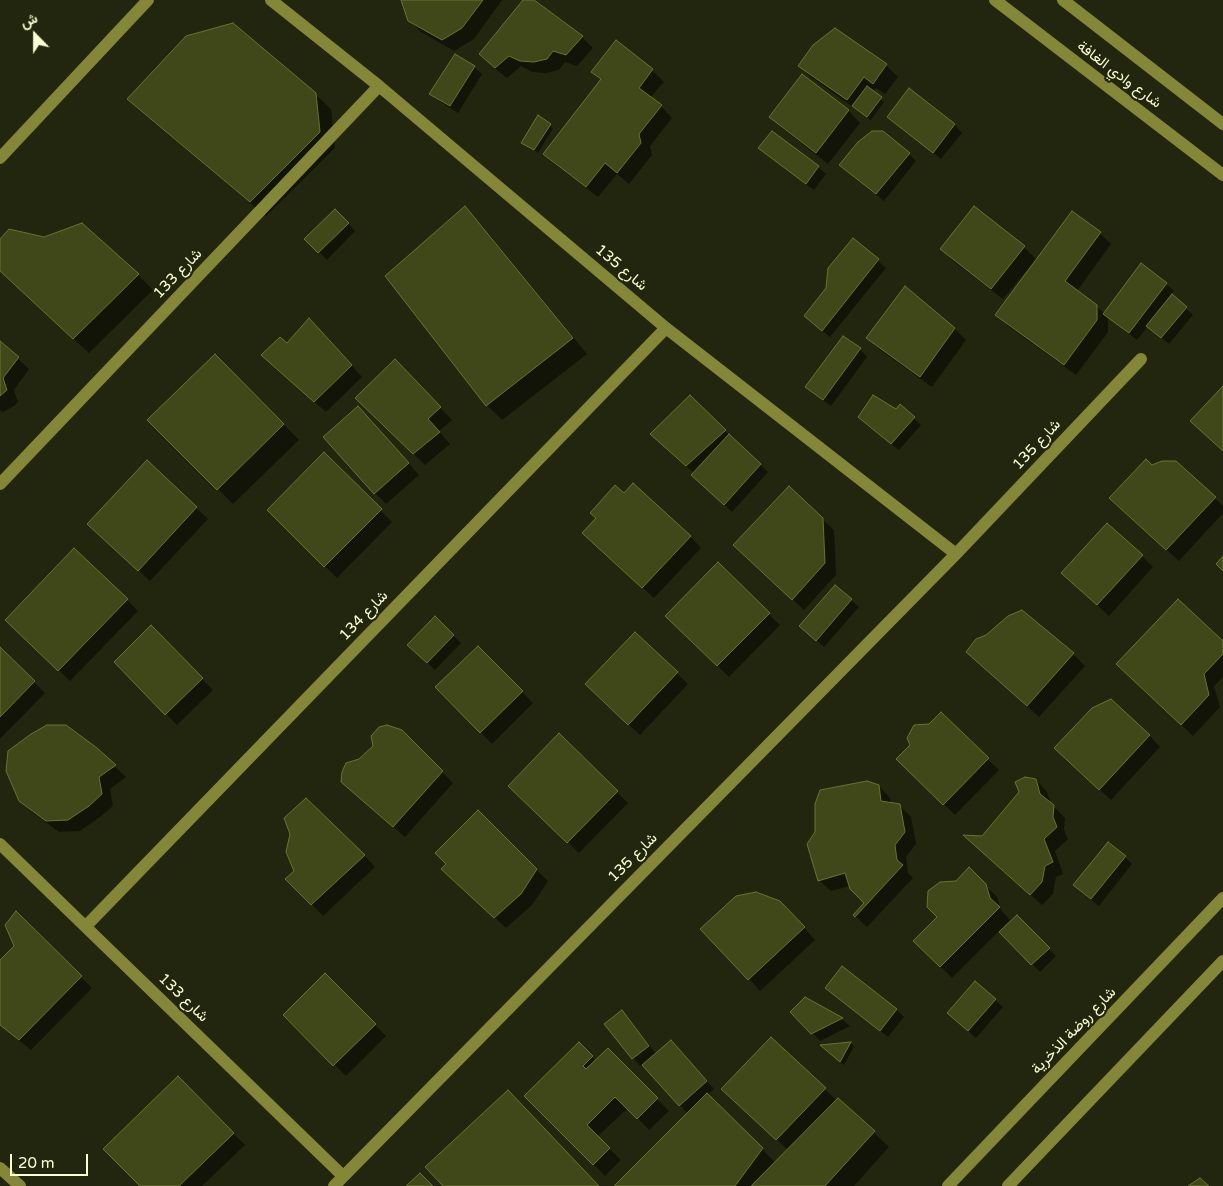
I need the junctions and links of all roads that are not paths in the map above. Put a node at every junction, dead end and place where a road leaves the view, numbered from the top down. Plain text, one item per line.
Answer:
1 (148, 0) edge
2 (271, 0) edge
3 (995, 0) edge
4 (1063, 0) edge
5 (379, 86) junction
6 (1223, 124) edge
7 (0, 158) edge
8 (1223, 175) edge
9 (666, 328) junction
10 (1141, 359) dead end
11 (0, 484) edge
12 (956, 554) junction
13 (0, 844) edge
14 (1223, 898) edge
15 (86, 926) junction
16 (1223, 960) edge
17 (0, 1168) edge
18 (343, 1176) junction
19 (20, 1186) edge
20 (334, 1186) edge
21 (948, 1186) edge
22 (1008, 1186) edge

1 - 7 street
2 - 5 street, شارع 135
3 - 8 street, شارع وادي الغافة
4 - 6 street, شارع وادي الغافة
5 - 9 street, شارع 135
5 - 11 street, شارع 133
9 - 12 street, شارع 135
9 - 15 street, شارع 134
10 - 12 street, شارع 135
12 - 18 street, شارع 135
13 - 15 street, شارع 133
14 - 21 street, شارع روضة الذخرية
15 - 18 street, شارع 133
16 - 22 street
17 - 19 street
18 - 20 street, شارع 135

